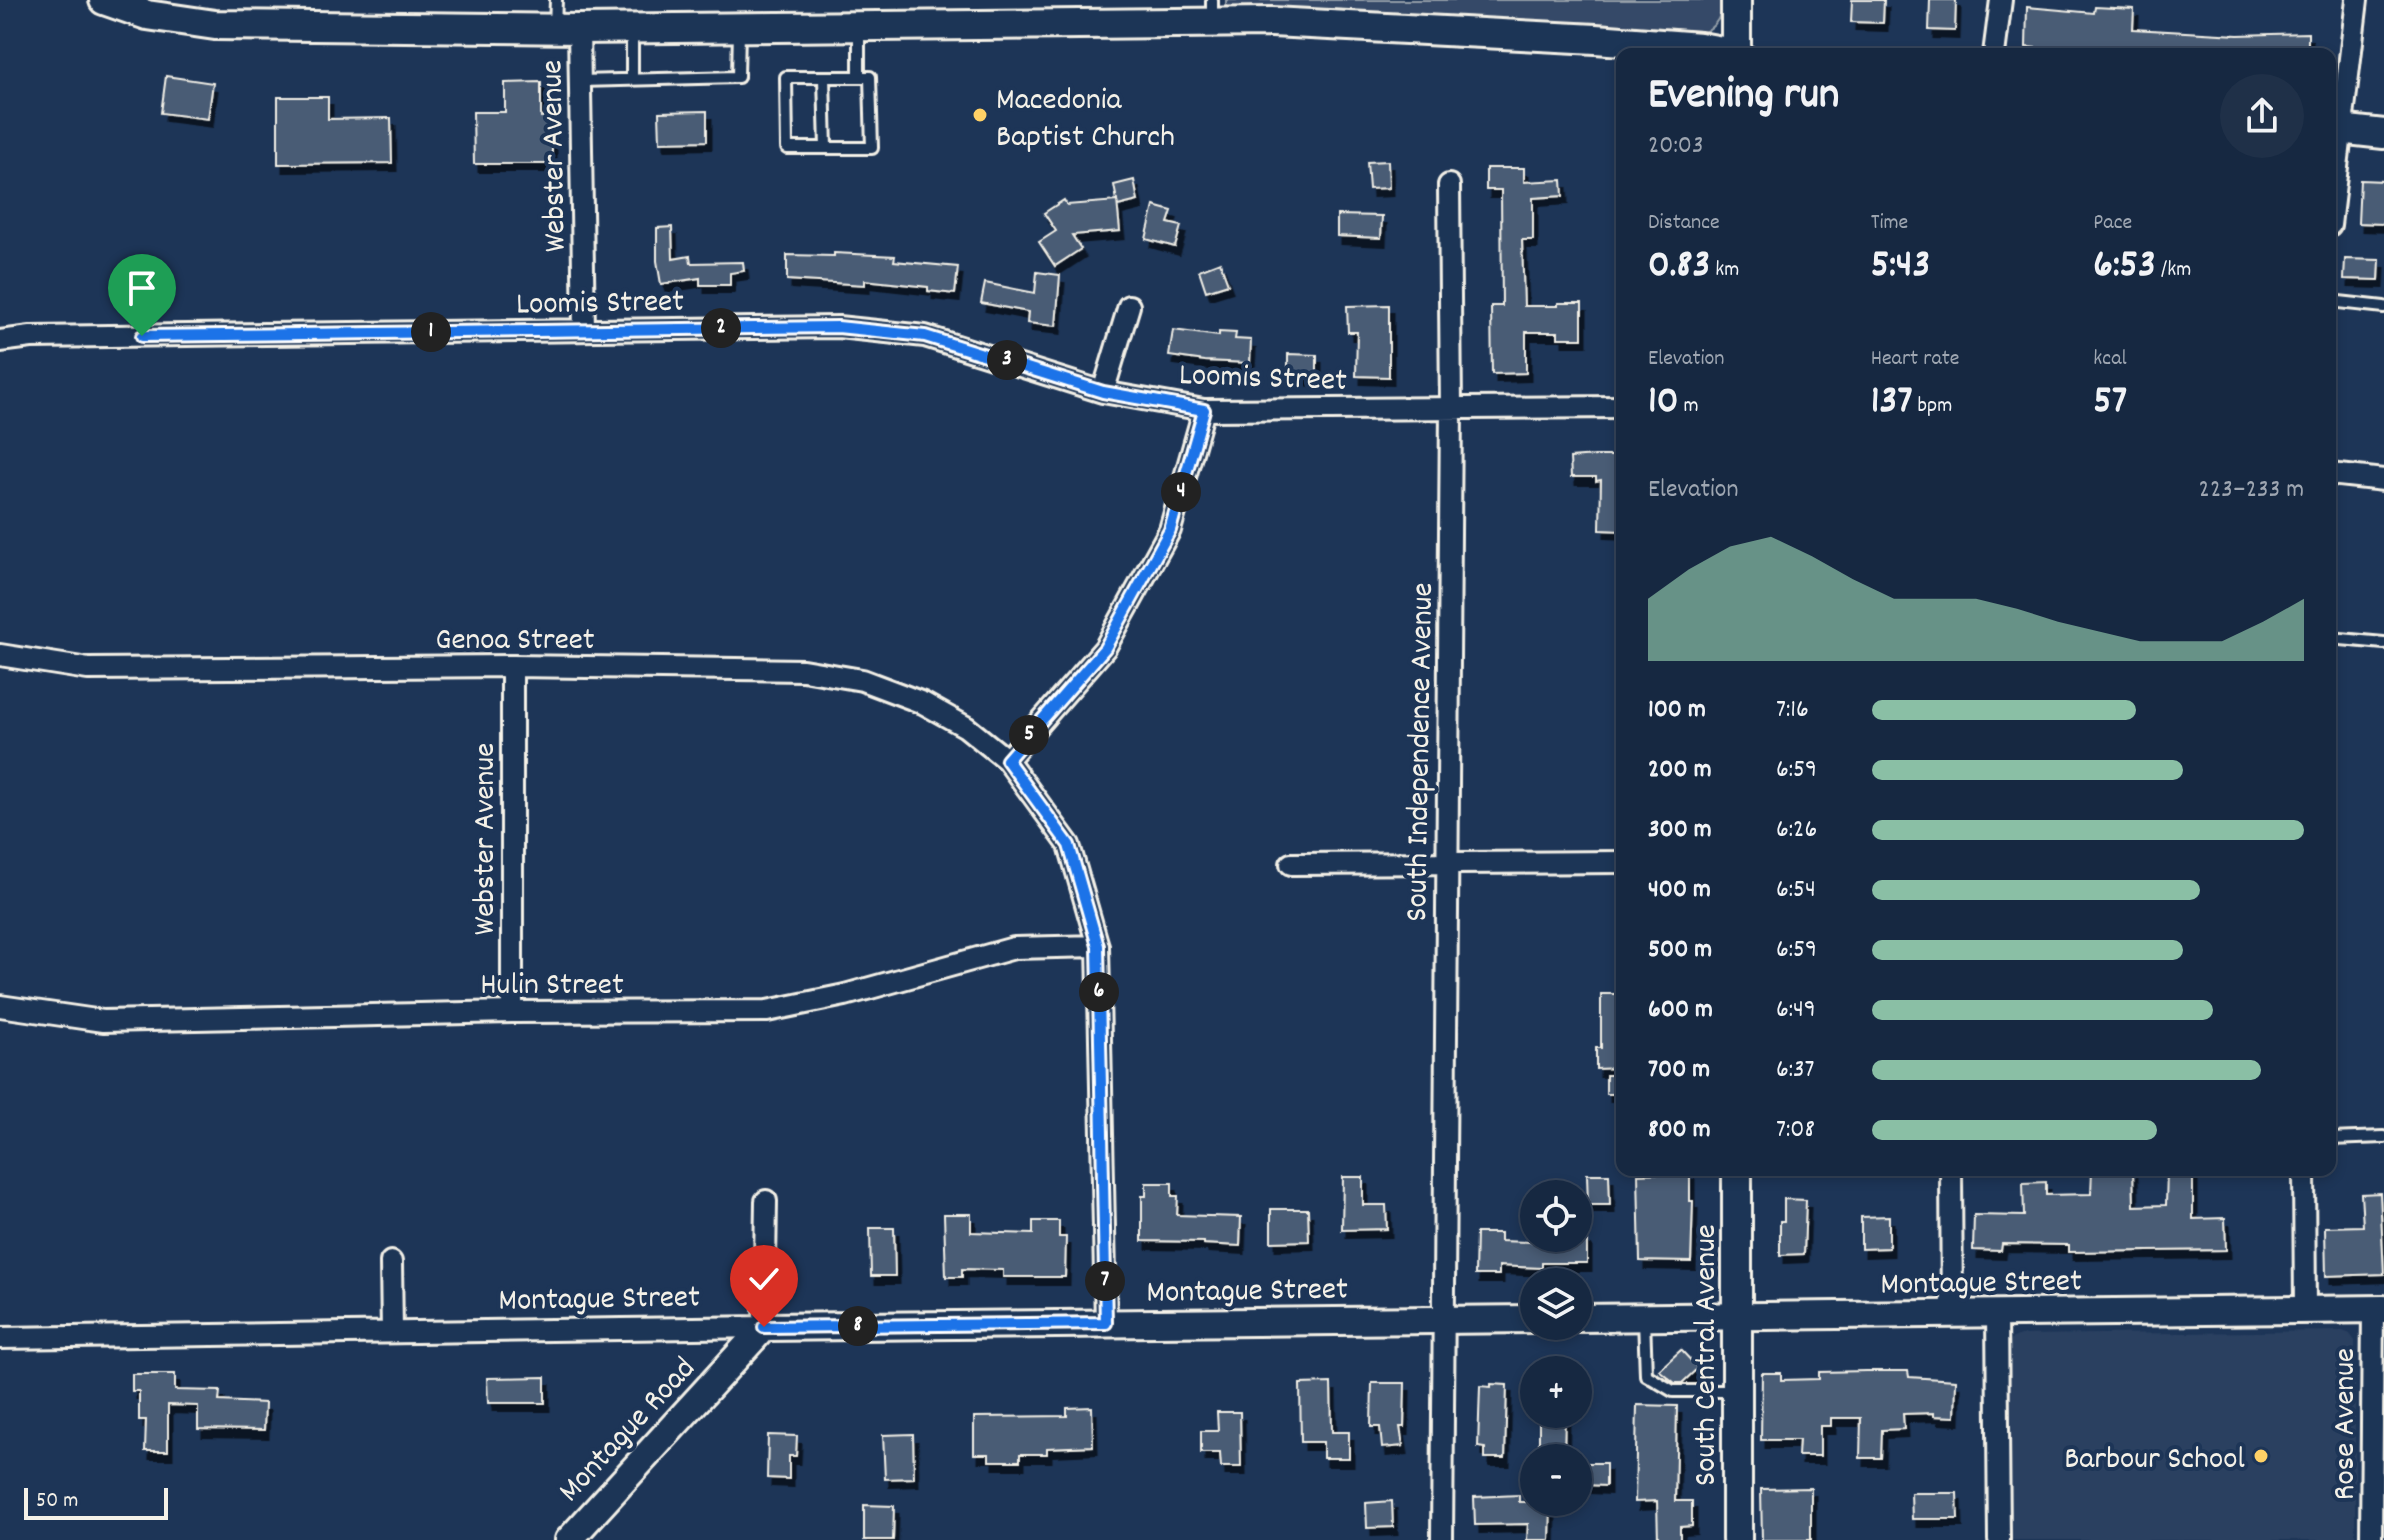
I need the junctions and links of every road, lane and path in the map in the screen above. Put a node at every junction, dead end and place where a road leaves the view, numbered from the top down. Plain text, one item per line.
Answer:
1 (104, 0) edge
2 (556, 0) edge
3 (1736, 0) edge
4 (2001, 0) edge
5 (2357, 0) edge
6 (1212, 11) edge
7 (859, 26) junction
8 (739, 27) junction
9 (567, 29) junction
10 (632, 29) junction
11 (1705, 48) edge
12 (1737, 48) edge
13 (1995, 48) edge
14 (859, 77) junction
15 (824, 78) junction
16 (632, 79) junction
17 (580, 81) junction
18 (2336, 129) edge
19 (2384, 134) edge
20 (826, 148) junction
21 (1449, 185) dead end
22 (2336, 302) edge
23 (1129, 306) dead end
24 (2384, 307) edge
25 (584, 330) junction
26 (0, 341) edge
27 (1103, 392) junction
28 (1616, 407) edge
29 (1451, 408) junction
30 (1204, 410) junction
31 (2336, 475) edge
32 (2384, 480) edge
33 (2336, 639) edge
34 (2384, 643) edge
35 (0, 655) edge
36 (512, 666) junction
37 (1007, 760) junction
38 (1616, 862) edge
39 (1446, 863) junction
40 (1291, 864) dead end
41 (1098, 946) junction
42 (0, 1006) edge
43 (512, 1012) junction
44 (2384, 1137) edge
45 (2336, 1139) edge
46 (1737, 1176) edge
47 (1951, 1176) edge
48 (2304, 1176) edge
49 (766, 1201) dead end
50 (391, 1262) dead end
51 (2378, 1309) edge
52 (2305, 1310) junction
53 (1997, 1313) junction
54 (1952, 1314) junction
55 (1738, 1316) junction
56 (1644, 1317) junction
57 (1592, 1318) edge
58 (1520, 1319) edge
59 (1444, 1320) junction
60 (1106, 1323) junction
61 (764, 1327) junction
62 (392, 1332) junction
63 (0, 1338) edge
64 (1737, 1391) junction
65 (2378, 1480) edge
66 (569, 1540) edge
67 (1442, 1540) edge
68 (1737, 1540) edge
69 (1999, 1540) edge
70 (2371, 1540) edge

1 - 9 main road
2 - 9 lane
3 - 12 main road
4 - 13 street
5 - 18 street
6 - 7 main road
6 - 11 main road
7 - 8 main road
7 - 14 lane
8 - 10 main road
8 - 16 lane
9 - 10 main road
9 - 17 street, Webster Avenue
10 - 16 lane
14 - 15 lane
14 - 20 lane
15 - 20 lane
15 - 20 lane
16 - 17 lane
17 - 25 street, Webster Avenue
18 - 19 main road
21 - 29 street, South Independence Avenue
22 - 24 lane
23 - 27 street
25 - 26 street, Loomis Street
25 - 27 street, Loomis Street
27 - 30 street, Loomis Street
28 - 29 street, Loomis Street
29 - 30 street, Loomis Street
29 - 39 street, South Independence Avenue
30 - 37 street
31 - 32 street
33 - 34 lane
35 - 36 street, Genoa Street
36 - 37 street, Genoa Street
36 - 43 street, Webster Avenue
37 - 41 street, Genoa Street
38 - 39 street
39 - 40 street
39 - 59 street, South Independence Avenue
41 - 43 street, Hulin Street
41 - 60 street, Genoa Street
42 - 43 street, Hulin Street
44 - 45 lane
46 - 55 main road, South Central Avenue
47 - 54 street
48 - 52 street, Rose Avenue
49 - 61 street
50 - 62 street
51 - 52 street, Montague Street
51 - 65 street, Rose Avenue
52 - 53 street, Montague Street
53 - 54 street, Montague Street
53 - 69 street
54 - 55 street, Montague Street
55 - 56 street, Montague Street
55 - 64 main road, South Central Avenue
56 - 57 street, Montague Street
56 - 64 lane
58 - 59 street, Montague Street
59 - 60 street, Montague Street
59 - 67 street, South Independence Avenue
60 - 61 street, Montague Street
61 - 62 street, Montague Street
61 - 66 street, Montague Road
62 - 63 street, Montague Street
64 - 68 main road, South Central Avenue
65 - 70 street, Rose Avenue

